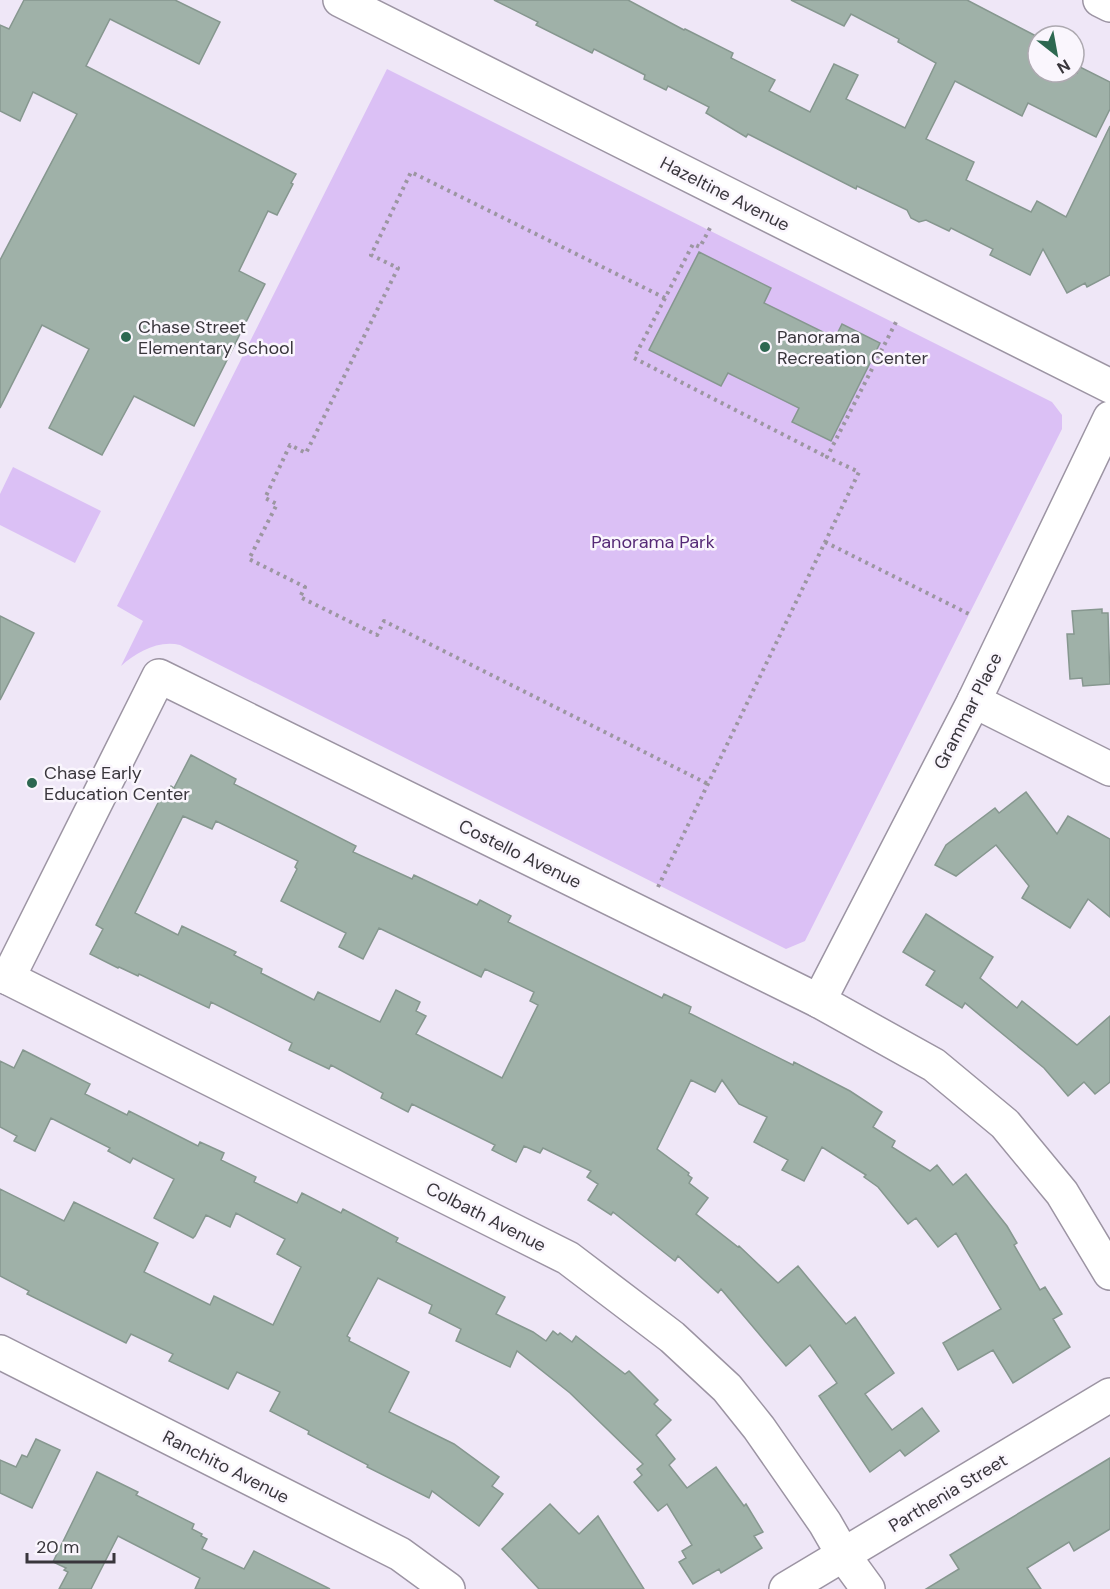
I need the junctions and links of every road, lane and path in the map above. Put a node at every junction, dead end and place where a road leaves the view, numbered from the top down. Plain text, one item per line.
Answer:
1 (340, 0) edge
2 (1100, 0) edge
3 (1110, 5) edge
4 (710, 228) dead end
5 (665, 298) junction
6 (896, 322) dead end
7 (1110, 386) edge
8 (1110, 418) edge
9 (827, 457) junction
10 (825, 542) junction
11 (971, 615) dead end
12 (974, 701) junction
13 (1110, 769) edge
14 (708, 784) junction
15 (658, 887) dead end
16 (4, 976) edge
17 (819, 1001) junction
18 (1110, 1273) edge
19 (0, 1352) edge
20 (1110, 1395) edge
21 (844, 1556) junction
22 (448, 1589) edge
23 (786, 1589) edge
24 (868, 1589) edge

1 - 7 street, Hazeltine Avenue
2 - 3 street
4 - 5 path
5 - 9 path
5 - 14 path
6 - 9 path
8 - 12 street, Grammar Place
9 - 10 path
10 - 11 path
10 - 14 path
12 - 13 street
12 - 17 street, Grammar Place
14 - 15 path
16 - 17 street, Costello Avenue
16 - 21 street, Colbath Avenue
17 - 18 street, Costello Avenue
19 - 22 street, Ranchito Avenue
20 - 21 street, Parthenia Street
21 - 23 street, Parthenia Street
21 - 24 street, Colbath Avenue

